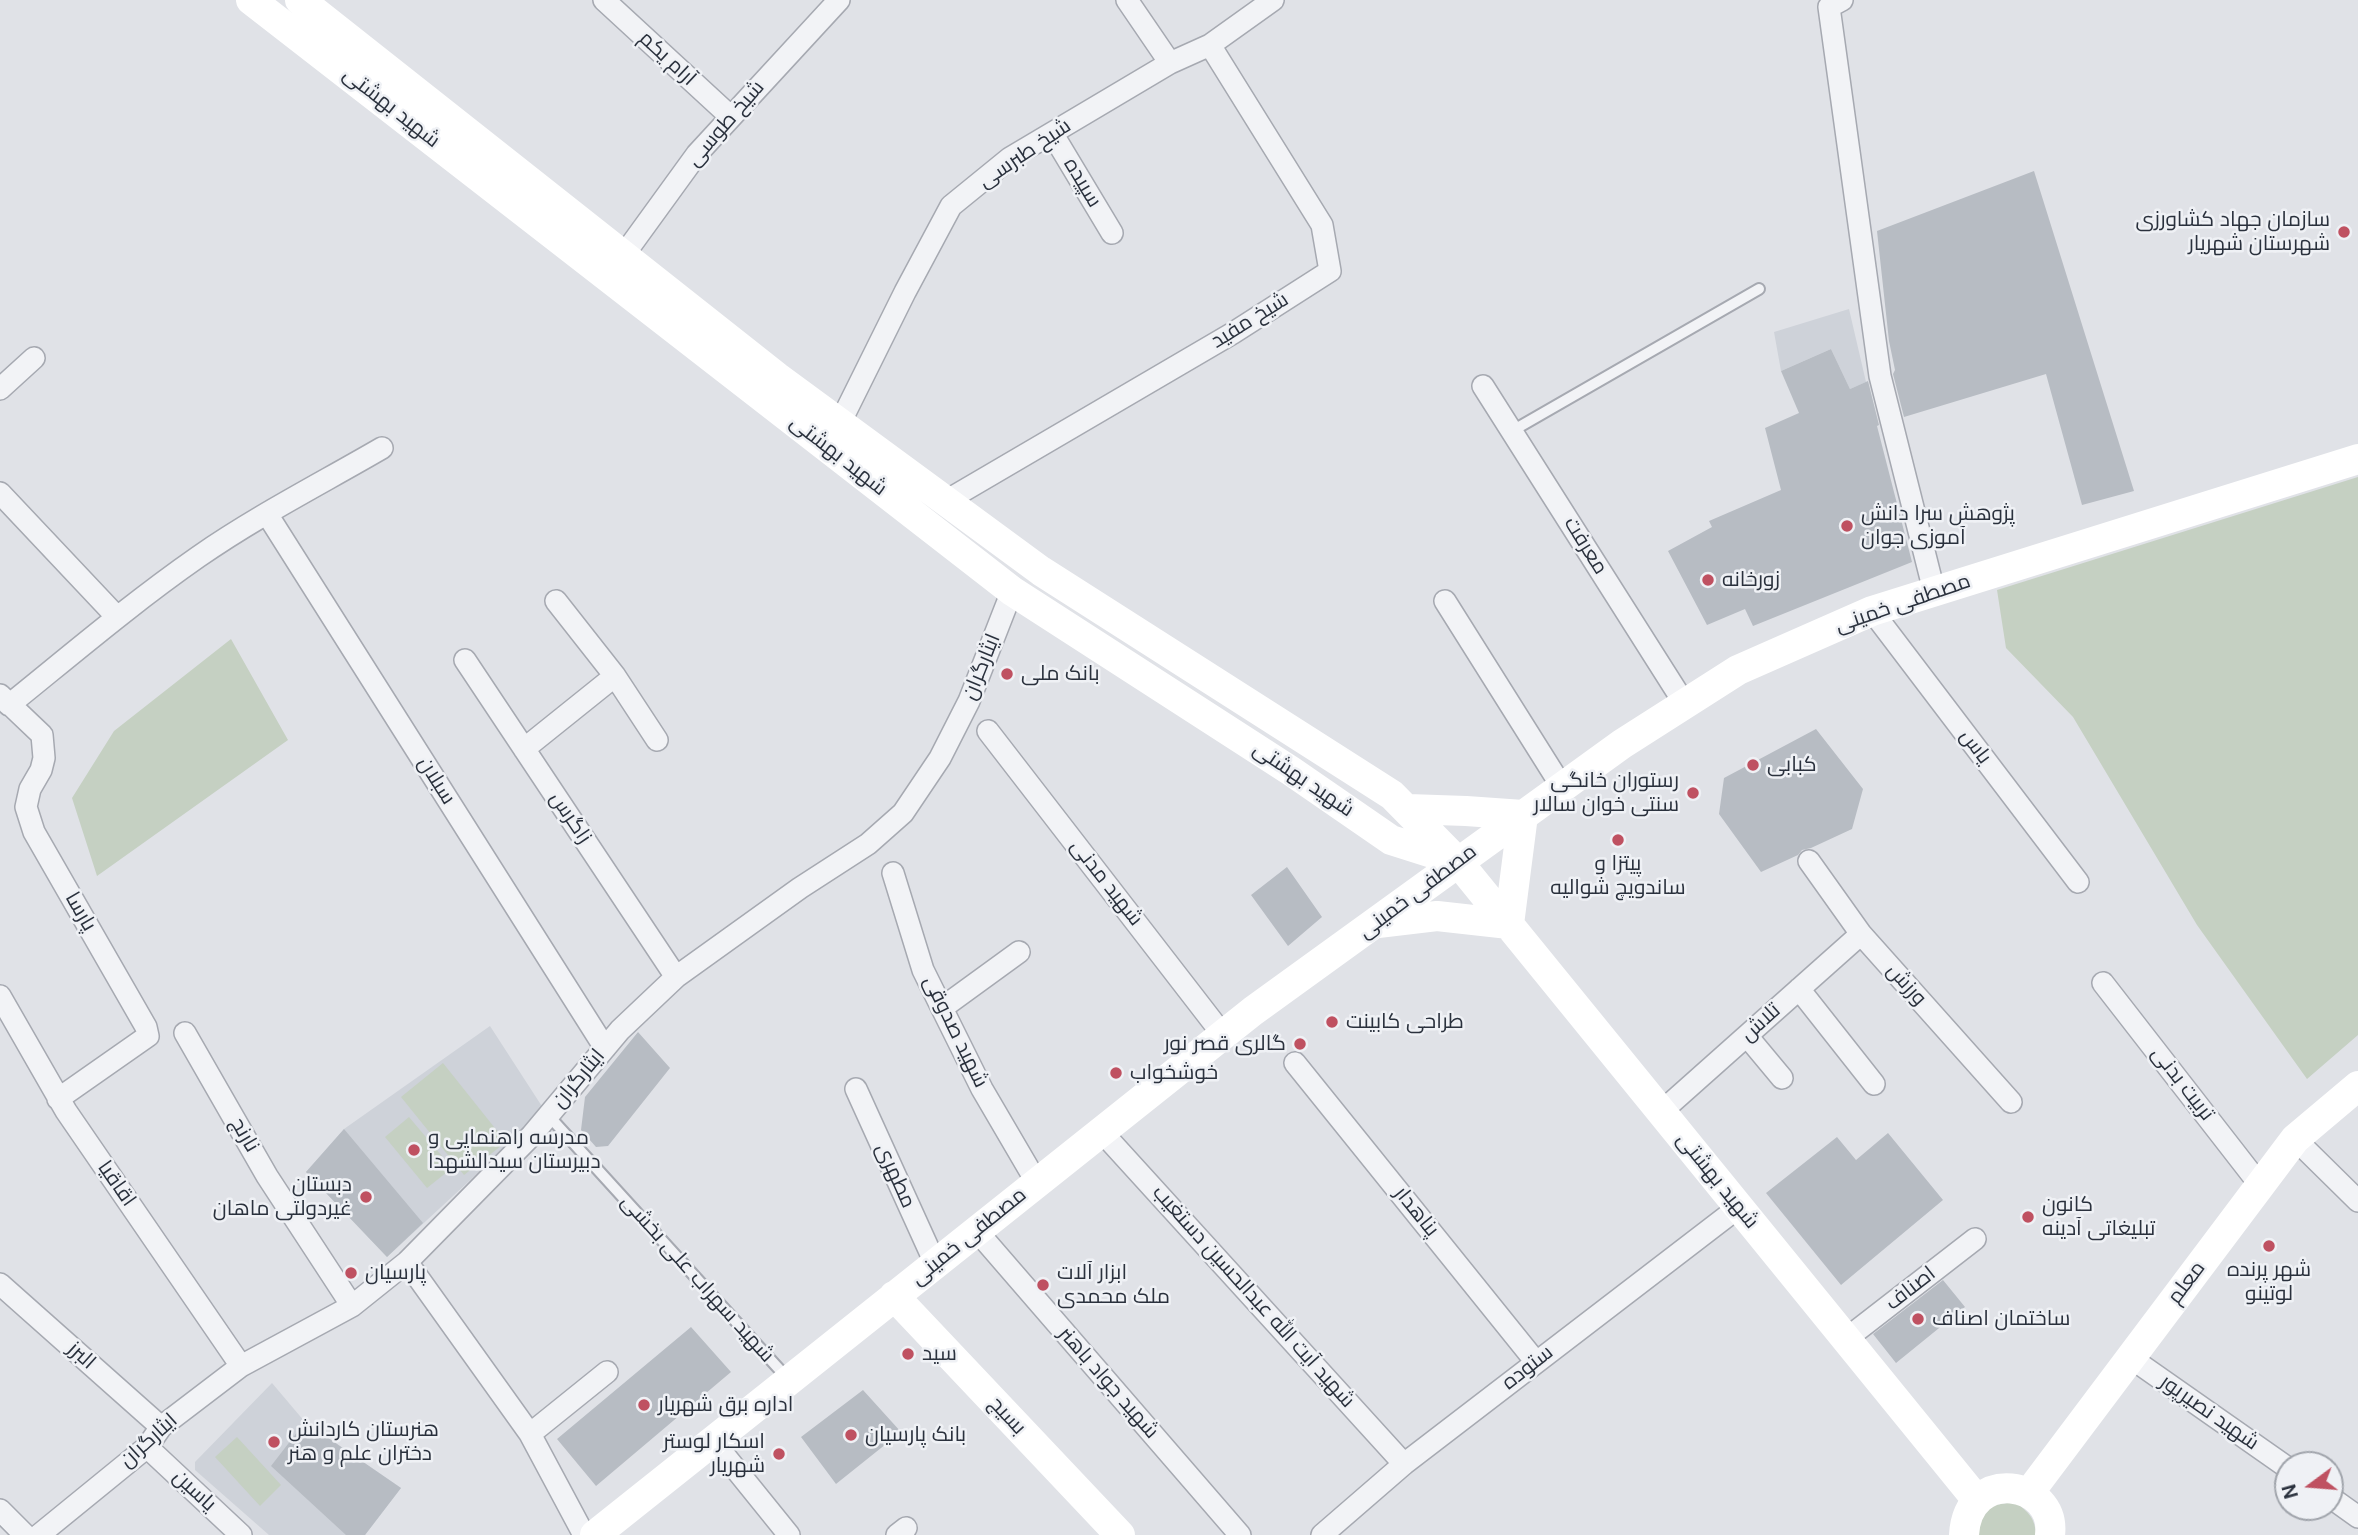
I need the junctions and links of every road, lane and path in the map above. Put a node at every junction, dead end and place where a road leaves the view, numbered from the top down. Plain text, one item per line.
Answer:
1 (251, 0) edge
2 (300, 0) edge
3 (604, 0) edge
4 (839, 0) edge
5 (1127, 0) edge
6 (1273, 0) edge
7 (1842, 0) edge
8 (1210, 45) junction
9 (1170, 62) junction
10 (731, 117) junction
11 (1052, 133) junction
12 (1112, 233) dead end
13 (623, 256) junction
14 (1759, 289) dead end
15 (34, 358) dead end
16 (1483, 386) dead end
17 (0, 389) edge
18 (840, 423) junction
19 (1512, 431) junction
20 (382, 448) dead end
21 (2358, 459) edge
22 (0, 493) edge
23 (946, 501) junction
24 (267, 514) junction
25 (1012, 591) junction
26 (1934, 591) junction
27 (556, 601) dead end
28 (1445, 601) dead end
29 (1872, 611) junction
30 (117, 617) junction
31 (465, 660) dead end
32 (615, 676) junction
33 (4, 700) edge
34 (1686, 706) junction
35 (988, 731) dead end
36 (657, 740) dead end
37 (524, 749) junction
38 (1562, 788) junction
39 (1408, 809) junction
40 (1523, 815) junction
41 (1809, 861) dead end
42 (1458, 862) junction
43 (893, 873) dead end
44 (2078, 882) dead end
45 (1376, 924) junction
46 (1509, 924) junction
47 (1861, 934) junction
48 (1018, 952) dead end
49 (676, 977) junction
50 (2103, 983) dead end
51 (1799, 989) junction
52 (0, 996) edge
53 (942, 1008) junction
54 (185, 1032) dead end
55 (1223, 1035) junction
56 (1747, 1036) junction
57 (606, 1048) junction
58 (1295, 1063) dead end
59 (1782, 1078) dead end
60 (1874, 1084) dead end
61 (2358, 1086) edge
62 (856, 1088) dead end
63 (58, 1099) junction
64 (2011, 1102) dead end
65 (1661, 1112) junction
66 (548, 1115) junction
67 (1101, 1131) junction
68 (2295, 1139) junction
69 (1037, 1183) junction
70 (2260, 1185) junction
71 (2358, 1201) edge
72 (1739, 1207) junction
73 (976, 1230) junction
74 (1975, 1238) dead end
75 (407, 1262) junction
76 (935, 1264) junction
77 (0, 1284) edge
78 (894, 1296) junction
79 (352, 1306) junction
80 (1846, 1339) junction
81 (2131, 1358) junction
82 (1536, 1362) junction
83 (241, 1366) junction
84 (607, 1372) dead end
85 (789, 1380) junction
86 (161, 1427) junction
87 (530, 1434) junction
88 (713, 1441) junction
89 (147, 1447) junction
90 (2274, 1458) edge
91 (1404, 1464) junction
92 (2029, 1493) junction
93 (1977, 1500) junction
94 (0, 1510) edge
95 (25, 1535) edge
96 (39, 1535) edge
97 (241, 1535) edge
98 (584, 1535) edge
99 (595, 1535) edge
100 (789, 1535) edge
101 (1120, 1535) edge
102 (1240, 1535) edge
103 (1322, 1535) edge
104 (1964, 1535) edge
105 (2050, 1535) edge

1 - 25 main road, شهید بهشتی
2 - 13 main road, شهید بهشتی
3 - 10 street, آرام یکم
4 - 10 street, شیخ طوسی
5 - 9 street
6 - 8 street, شیخ طبرسی
7 - 26 street
8 - 9 street, شیخ طبرسی
8 - 23 street, شیخ مفید
9 - 11 street, شیخ طبرسی
10 - 13 street, شیخ طوسی
11 - 12 street, سپیده
11 - 18 street, شیخ طبرسی
13 - 18 main road, شهید بهشتی
14 - 19 lane
15 - 17 street
16 - 19 street, معرفت
18 - 23 main road, شهید بهشتی
19 - 34 street, معرفت
20 - 24 street
21 - 26 main road, مصطفی خمینی
22 - 30 street
23 - 39 main road, شهید بهشتی
24 - 30 street
24 - 57 street, سبلان
25 - 42 main road, شهید بهشتی
25 - 49 street, ایثارگران
26 - 29 main road, مصطفی خمینی
27 - 32 street
28 - 38 street
29 - 34 main road, مصطفی خمینی
29 - 44 street, یاس
30 - 33 street
31 - 37 street, زاگرس
32 - 36 street
32 - 37 street
33 - 63 street, پارسا
34 - 38 main road, مصطفی خمینی
35 - 55 street, شهید مدنی
37 - 49 street, زاگرس
38 - 40 main road, مصطفی خمینی
39 - 40 main road
39 - 42 main road, شهید بهشتی
40 - 42 main road, مصطفی خمینی
40 - 46 main road
41 - 47 street, ورزش
42 - 45 main road, مصطفی خمینی
42 - 46 main road, شهید بهشتی
43 - 53 street, شهید صدوقی
45 - 46 main road
45 - 55 main road, مصطفی خمینی
46 - 65 main road, شهید بهشتی
47 - 51 street, تلاش
47 - 64 street, ورزش
48 - 53 street
49 - 57 street, ایثارگران
50 - 70 street, تربیت بدنی
51 - 56 street, تلاش
51 - 60 street
52 - 63 street, اقاقیا
53 - 69 street, شهید صدوقی
54 - 79 street, نارنج
55 - 67 main road, مصطفی خمینی
56 - 59 street
56 - 65 street, تلاش
57 - 66 street, ایثارگران
58 - 82 street, پناهدار
61 - 68 main road, معلم
62 - 76 street, مطهری
63 - 83 street, اقاقیا
65 - 72 main road, شهید بهشتی
66 - 75 street, ایثارگران
66 - 85 lane, شهید سهراب علی بخشی
67 - 69 main road, مصطفی خمینی
67 - 91 street, شهید آیت الله عبدالحسین دستغیب
68 - 70 main road, معلم
68 - 71 street
69 - 73 main road, مصطفی خمینی
70 - 81 main road, معلم
72 - 80 main road, شهید بهشتی
72 - 82 street, ستوده
73 - 76 main road, مصطفی خمینی
73 - 102 street, شهید جواد باهنر
74 - 80 street, اصناف
75 - 79 street, ایثارگران
75 - 87 street
76 - 78 main road, مصطفی خمینی
77 - 86 street, البرز
78 - 85 main road, مصطفی خمینی
78 - 101 main road, بسیج
79 - 83 street, ایثارگران
80 - 93 main road, شهید بهشتی
81 - 90 street, شهید نصیرپور
81 - 92 main road, معلم
82 - 91 street, ستوده
83 - 86 street, ایثارگران
84 - 87 street
85 - 88 main road, مصطفی خمینی
86 - 89 street, ایثارگران
87 - 98 street
88 - 99 main road, مصطفی خمینی
88 - 100 street
89 - 96 street, ایثارگران
89 - 97 street, یاسین
91 - 103 street, ستوده
92 - 93 main road
92 - 105 main road
93 - 104 main road
94 - 95 street

